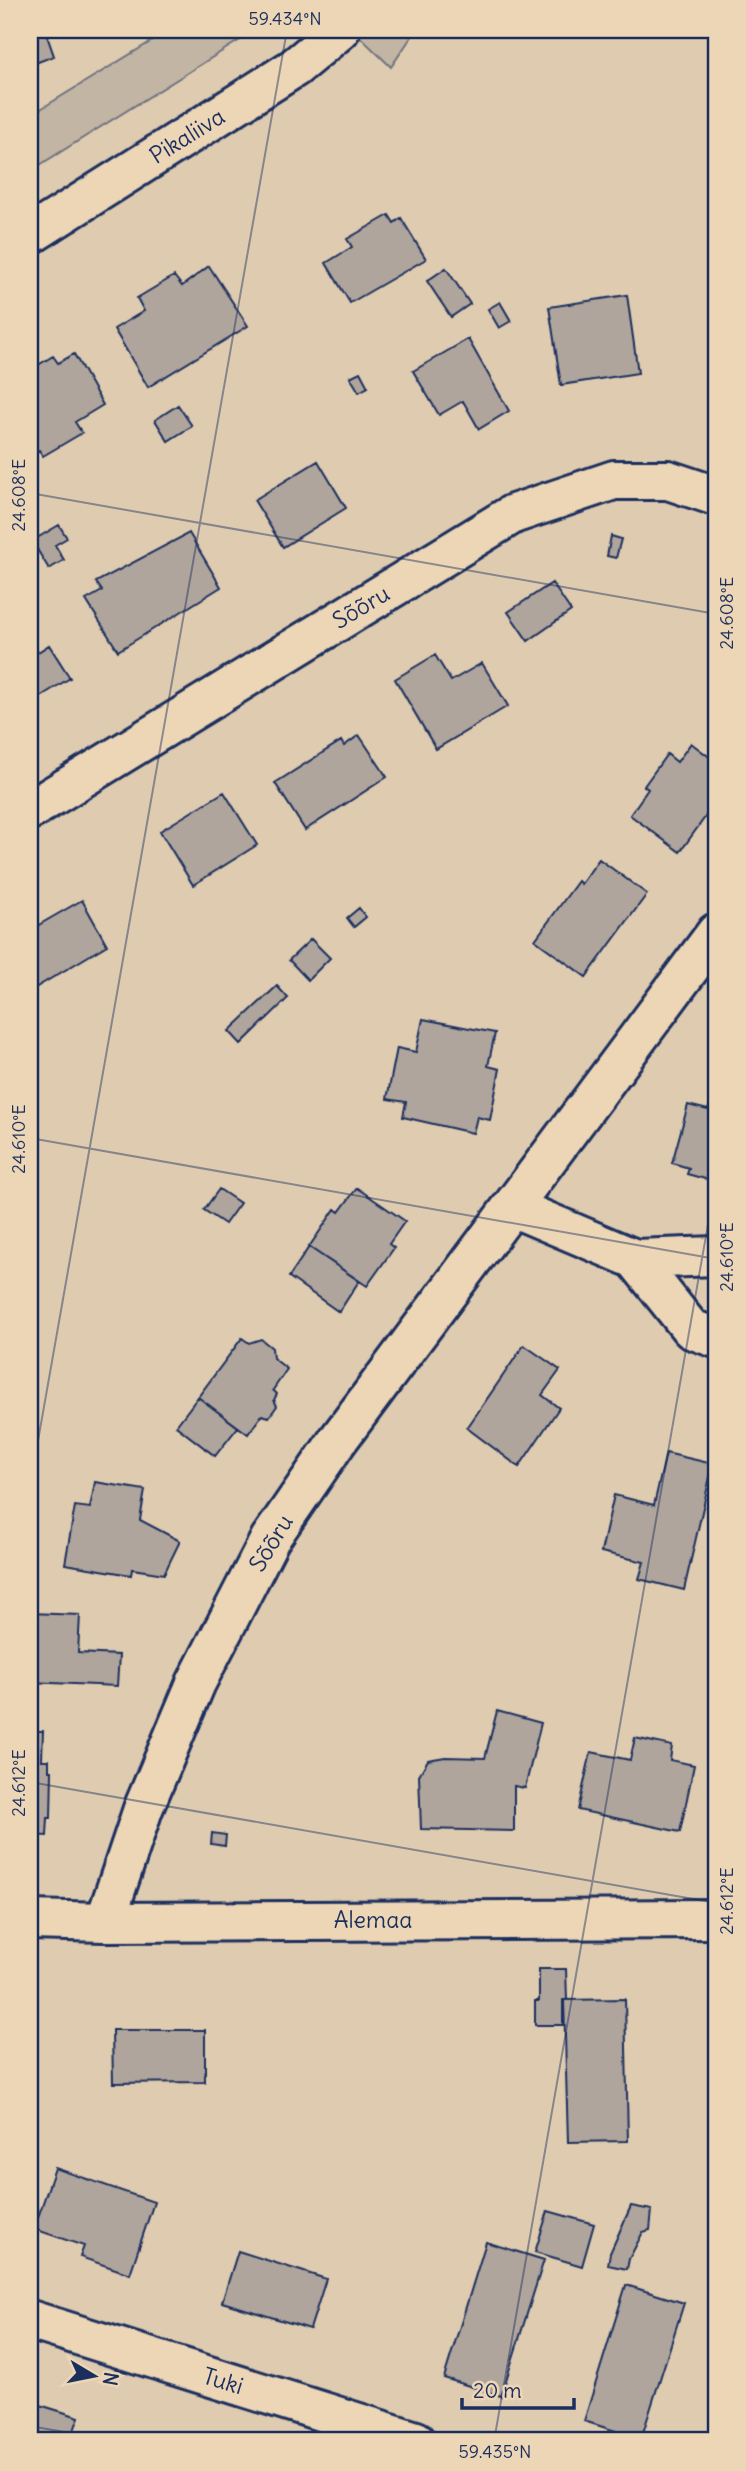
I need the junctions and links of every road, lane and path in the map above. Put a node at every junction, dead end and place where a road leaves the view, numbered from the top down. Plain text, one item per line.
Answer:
1 (340, 30) edge
2 (30, 235) edge
3 (716, 496) edge
4 (30, 810) edge
5 (716, 933) edge
6 (512, 1207) junction
7 (716, 1256) edge
8 (635, 1259) junction
9 (716, 1338) edge
10 (716, 1919) edge
11 (30, 1920) edge
12 (105, 1922) junction
13 (30, 2320) edge
14 (415, 2441) edge

1 - 2 street, Pikaliiva
3 - 4 street, Sõõru
5 - 6 street, Sõõru
6 - 8 street
6 - 12 street, Sõõru
7 - 8 street
8 - 9 street
10 - 12 street, Alemaa
11 - 12 street, Alemaa
13 - 14 street, Tuki

